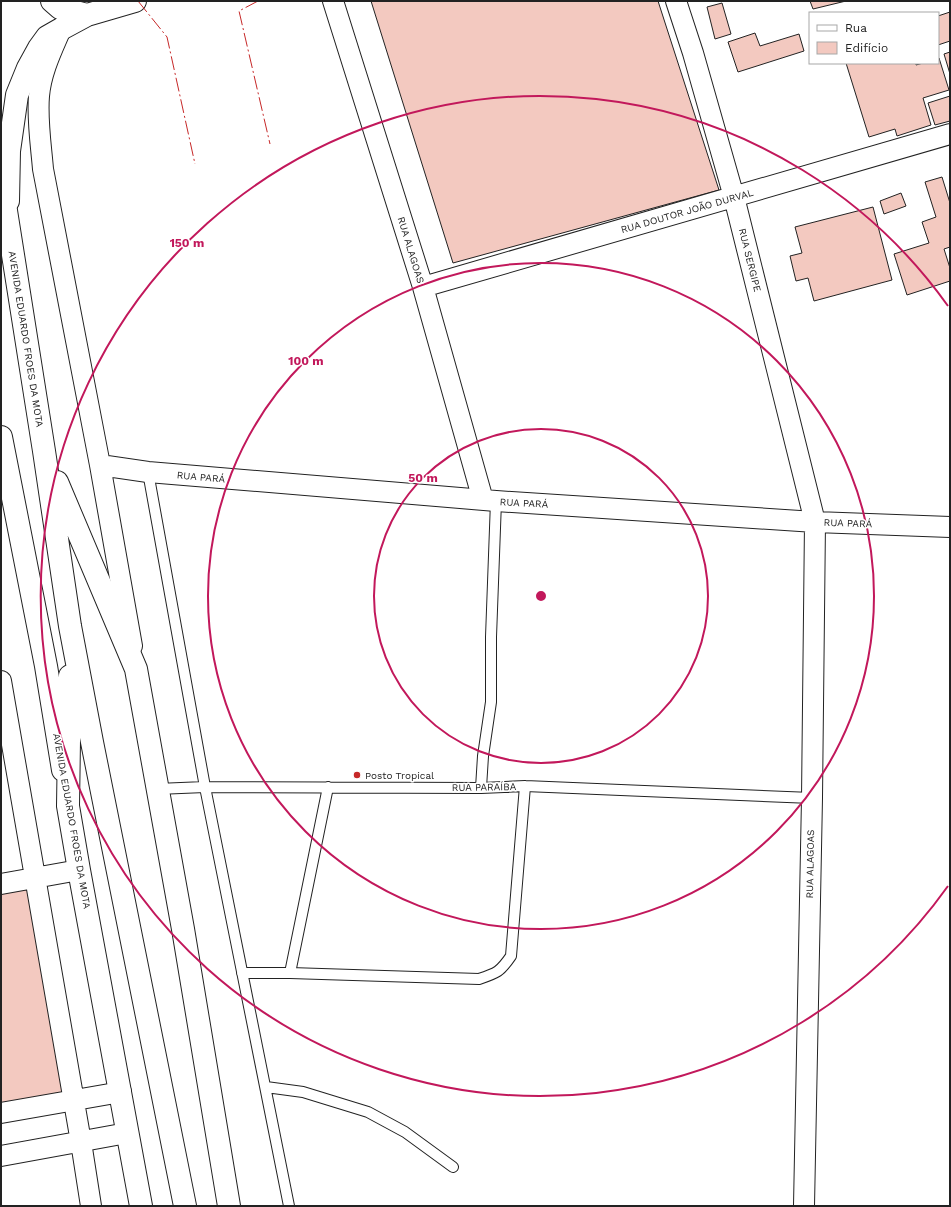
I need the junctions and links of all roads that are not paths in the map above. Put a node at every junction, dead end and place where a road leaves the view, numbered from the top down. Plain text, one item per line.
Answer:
1 (52, 1) edge
2 (135, 1) edge
3 (333, 1) edge
4 (676, 1) edge
5 (87, 15) junction
6 (60, 29) junction
7 (950, 134) edge
8 (1, 179) edge
9 (734, 197) junction
10 (8, 220) junction
11 (423, 287) junction
12 (1, 437) edge
13 (44, 451) junction
14 (100, 465) junction
15 (148, 472) junction
16 (490, 501) junction
17 (815, 522) junction
18 (950, 527) edge
19 (70, 626) junction
20 (136, 669) junction
21 (1, 681) edge
22 (525, 786) junction
23 (205, 787) junction
24 (328, 787) junction
25 (481, 788) junction
26 (157, 789) junction
27 (812, 798) junction
28 (68, 806) junction
29 (79, 870) junction
30 (34, 877) junction
31 (1, 884) edge
32 (242, 973) junction
33 (290, 973) junction
34 (266, 1087) junction
35 (120, 1092) junction
36 (74, 1100) junction
37 (1, 1112) edge
38 (127, 1133) junction
39 (81, 1142) junction
40 (1, 1156) edge
41 (453, 1167) dead end
42 (91, 1206) edge
43 (140, 1206) edge
44 (185, 1206) edge
45 (229, 1206) edge
46 (289, 1206) edge
47 (804, 1206) edge

1 - 5 main road
2 - 5 main road
3 - 11 street, RUA ALAGOAS
4 - 9 street, RUA SERGIPE
5 - 6 main road
6 - 10 main road
6 - 14 street
7 - 9 street, RUA DOUTOR JOÃO DURVAL
8 - 10 main road, AVENIDA EDUARDO FROES DA MOTA
9 - 11 street, RUA DOUTOR JOÃO DURVAL
9 - 17 street, RUA SERGIPE
10 - 13 main road, AVENIDA EDUARDO FROES DA MOTA
11 - 16 street, RUA ALAGOAS
12 - 28 main road, AVENIDA EDUARDO FROES DA MOTA
13 - 19 main road, AVENIDA EDUARDO FROES DA MOTA
13 - 20 main road, AVENIDA EDUARDO FROES DA MOTA
14 - 15 street, RUA PARÁ
14 - 20 street
15 - 16 street, RUA PARÁ
15 - 23 lane
16 - 17 street, RUA PARÁ
16 - 25 lane
17 - 18 street, RUA PARÁ
17 - 27 street, RUA ALAGOAS
19 - 28 main road
19 - 44 main road, AVENIDA EDUARDO FROES DA MOTA
20 - 26 main road, AVENIDA EDUARDO FROES DA MOTA
21 - 30 street
22 - 25 lane, RUA PARAÍBA
22 - 27 lane, RUA PARAÍBA
22 - 33 lane
23 - 24 lane, RUA PARAÍBA
23 - 26 lane, RUA PARAÍBA
23 - 32 lane
24 - 25 lane, RUA PARAÍBA
24 - 33 lane
26 - 45 main road, AVENIDA EDUARDO FROES DA MOTA
27 - 47 street, RUA ALAGOAS
28 - 29 main road, AVENIDA EDUARDO FROES DA MOTA
29 - 30 street
29 - 35 main road, AVENIDA EDUARDO FROES DA MOTA
30 - 31 street
30 - 36 street
32 - 33 lane
32 - 34 lane
34 - 41 lane
34 - 46 lane
35 - 36 street
35 - 38 main road, AVENIDA EDUARDO FROES DA MOTA
36 - 37 street
36 - 39 street
38 - 39 street
38 - 43 main road, AVENIDA EDUARDO FROES DA MOTA
39 - 40 street
39 - 42 street

